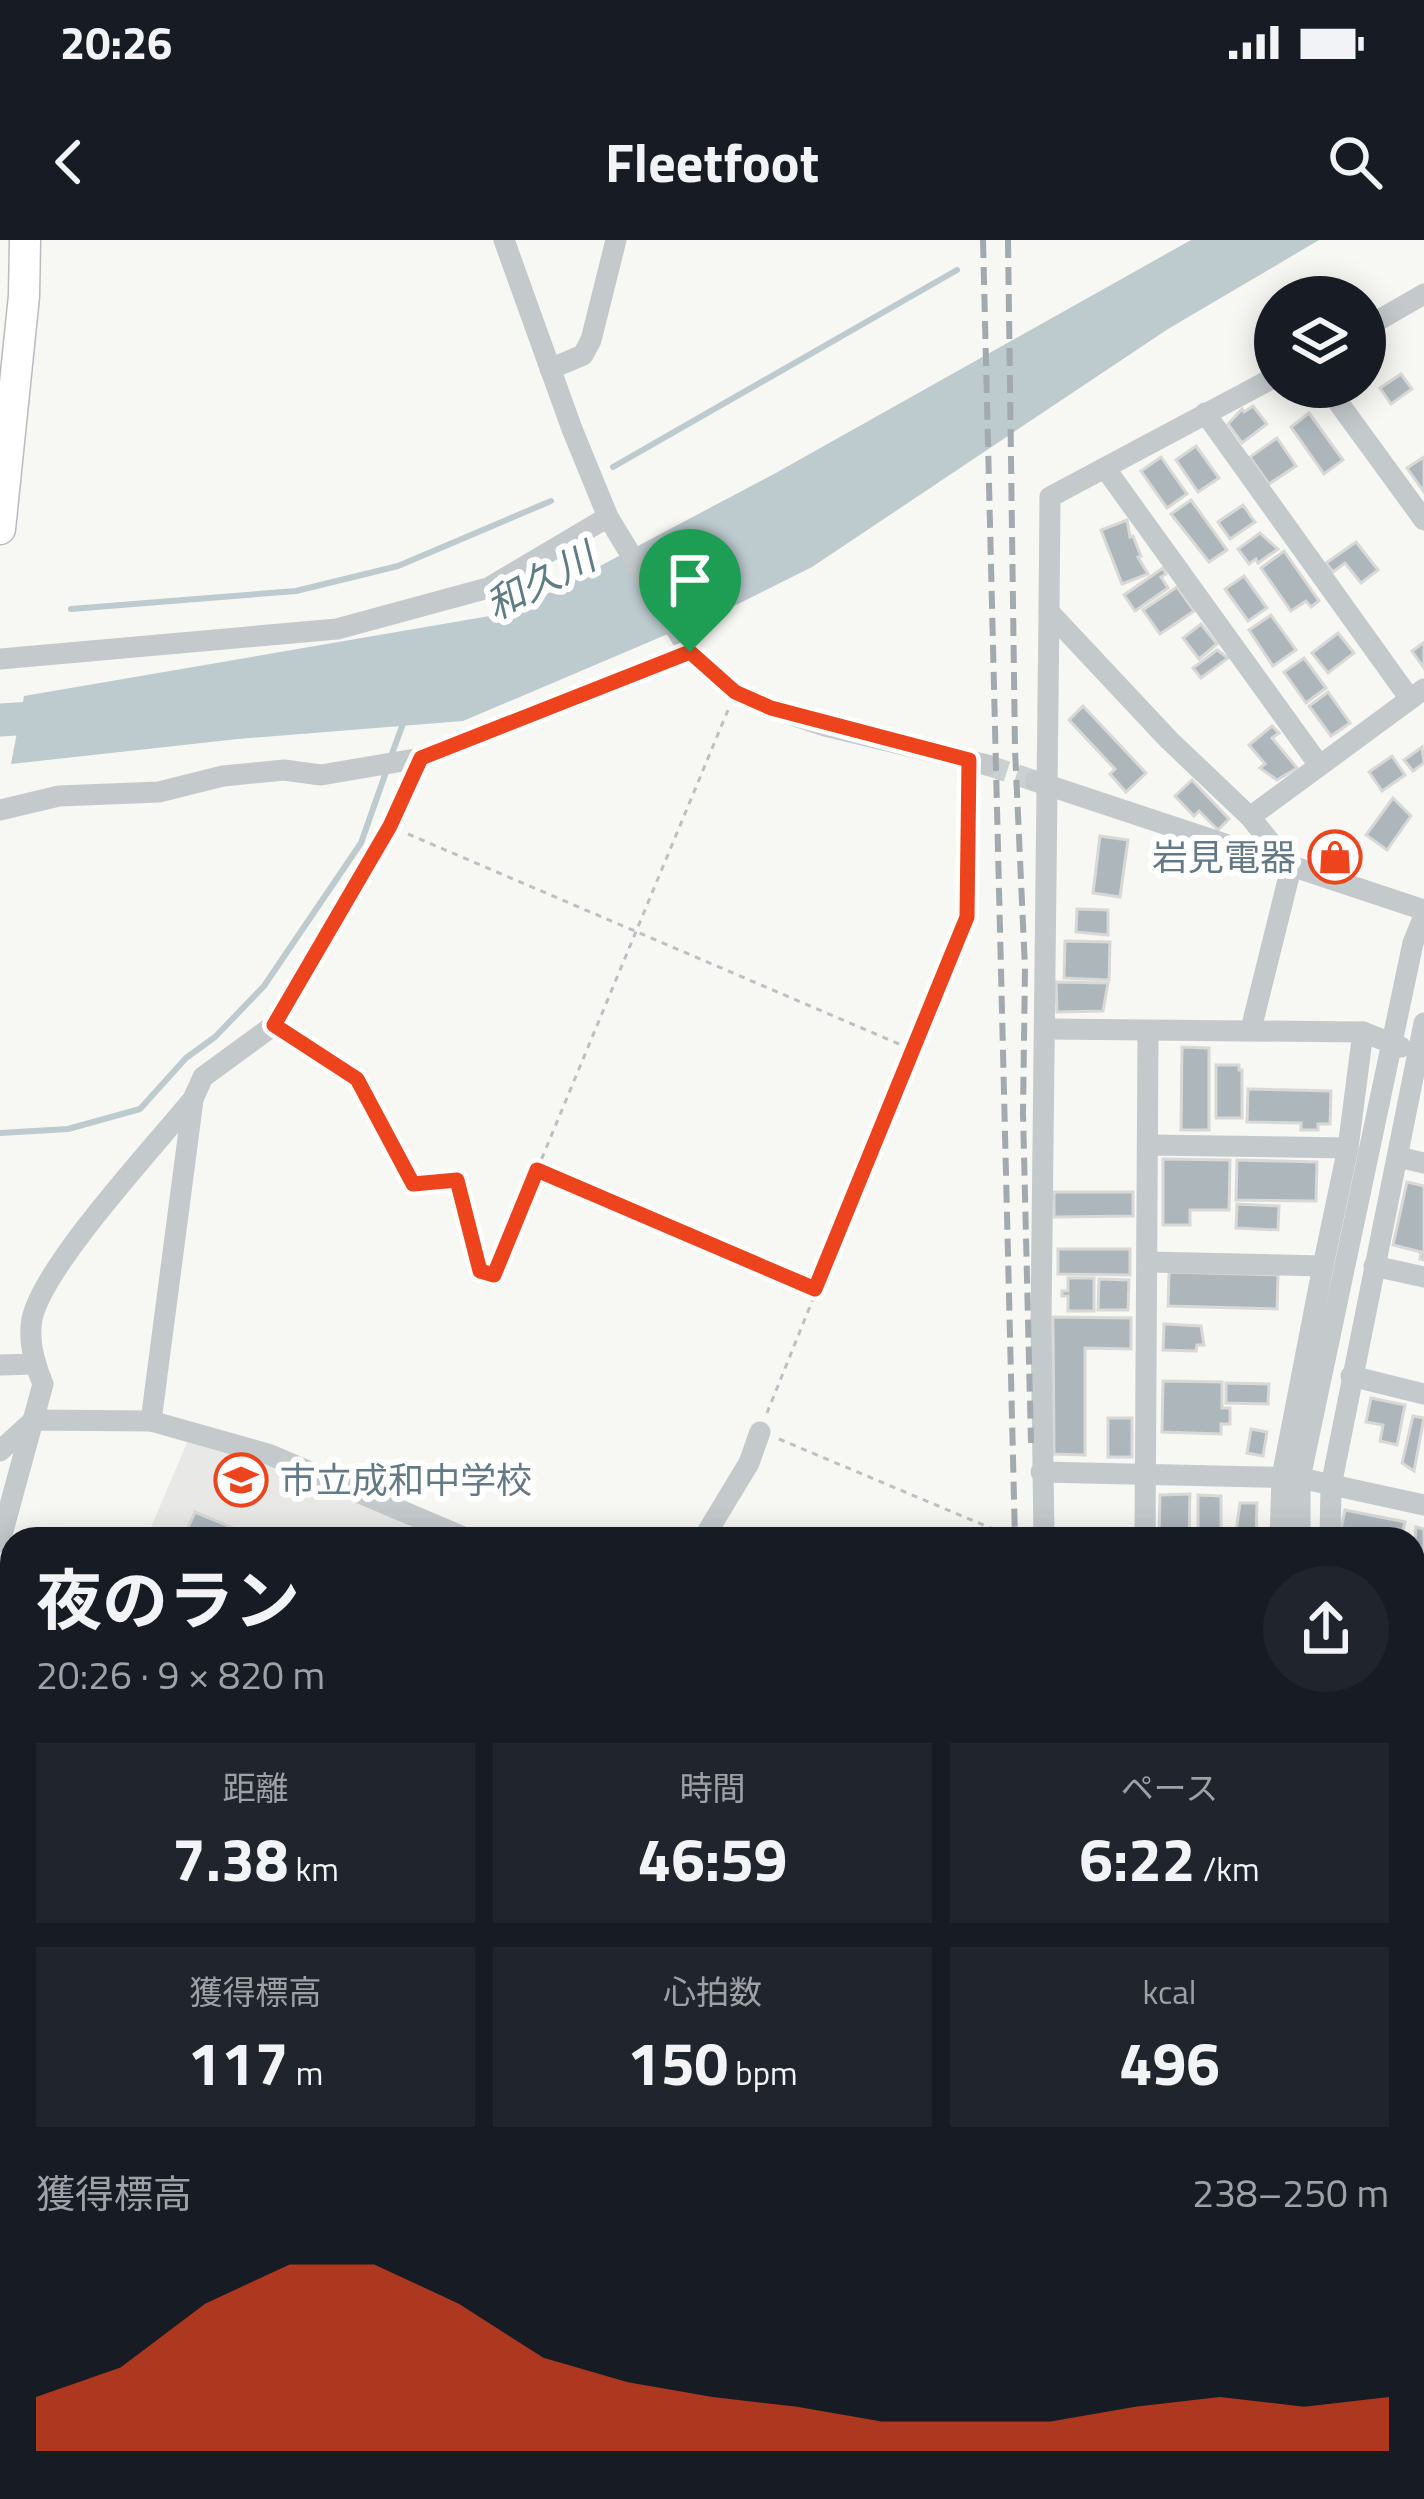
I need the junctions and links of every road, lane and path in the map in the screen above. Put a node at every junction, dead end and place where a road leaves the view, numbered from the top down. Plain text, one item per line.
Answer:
1 (25, 240) edge
2 (504, 240) edge
3 (616, 240) edge
4 (1424, 294) edge
5 (1386, 316) edge
6 (550, 369) junction
7 (1254, 388) edge
8 (1342, 408) edge
9 (1205, 413) junction
10 (1105, 468) junction
11 (1424, 520) edge
12 (614, 524) junction
13 (0, 529) edge
14 (1049, 612) junction
15 (683, 644) junction
16 (0, 659) edge
17 (735, 692) junction
18 (1417, 694) edge
19 (421, 758) junction
20 (978, 762) joint
21 (1319, 765) junction
22 (1041, 783) junction
23 (0, 810) edge
24 (1250, 818) junction
25 (390, 826) junction
26 (1291, 868) junction
27 (1424, 913) edge
28 (637, 932) junction
29 (1424, 1023) edge
30 (274, 1025) junction
31 (1047, 1029) junction
32 (1251, 1029) junction
33 (1148, 1032) junction
34 (1363, 1032) junction
35 (1391, 1043) junction
36 (913, 1050) junction
37 (1421, 1053) edge
38 (193, 1100) junction
39 (1148, 1145) junction
40 (1348, 1148) junction
41 (1398, 1157) junction
42 (1424, 1163) edge
43 (537, 1170) junction
44 (1148, 1262) junction
45 (1323, 1266) junction
46 (1374, 1266) junction
47 (1424, 1277) edge
48 (815, 1289) junction
49 (34, 1364) junction
50 (0, 1365) edge
51 (1352, 1376) junction
52 (1424, 1394) edge
53 (34, 1420) junction
54 (151, 1421) junction
55 (760, 1432) junction
56 (0, 1450) edge
57 (1041, 1472) junction
58 (1145, 1477) junction
59 (1291, 1478) junction
60 (1331, 1486) junction
61 (1424, 1504) edge
62 (4, 1527) edge
63 (440, 1527) edge
64 (710, 1527) edge
65 (988, 1527) edge
66 (1043, 1527) edge
67 (1145, 1527) edge
68 (1282, 1527) edge
69 (1298, 1527) edge
70 (1330, 1527) edge

1 - 13 highway
2 - 6 street
3 - 6 street
4 - 5 street
6 - 12 street
7 - 9 street
8 - 11 street
9 - 10 street
9 - 18 street
10 - 14 street
10 - 21 street
12 - 15 street
12 - 16 street
14 - 22 street
14 - 24 street
15 - 17 street
15 - 19 street
17 - 20 street
17 - 28 path
18 - 21 street
19 - 23 street
19 - 25 street
20 - 36 path
21 - 24 street
22 - 26 street
22 - 31 street
24 - 26 street
25 - 28 path
25 - 30 street
26 - 27 street
26 - 32 street
27 - 35 street
28 - 36 path
28 - 43 path
29 - 37 street
30 - 38 street
30 - 43 path
31 - 33 street
31 - 57 street
32 - 33 street
32 - 34 street
33 - 39 street
34 - 35 street
34 - 40 street
35 - 37 street
35 - 59 street
36 - 48 path
37 - 41 street
38 - 49 street
38 - 54 street
39 - 40 street
39 - 44 street
40 - 45 street
41 - 42 street
41 - 46 street
43 - 48 path
44 - 45 street
44 - 58 street
45 - 59 street
46 - 47 street
46 - 51 street
48 - 55 path
49 - 50 street
49 - 53 street
51 - 52 street
51 - 60 street
53 - 54 street
53 - 56 street
53 - 62 street
54 - 63 street
55 - 64 street
55 - 65 path
57 - 58 street
57 - 66 street
58 - 59 street
58 - 67 street
59 - 60 street
59 - 68 street
59 - 69 street
60 - 61 street
60 - 70 street

